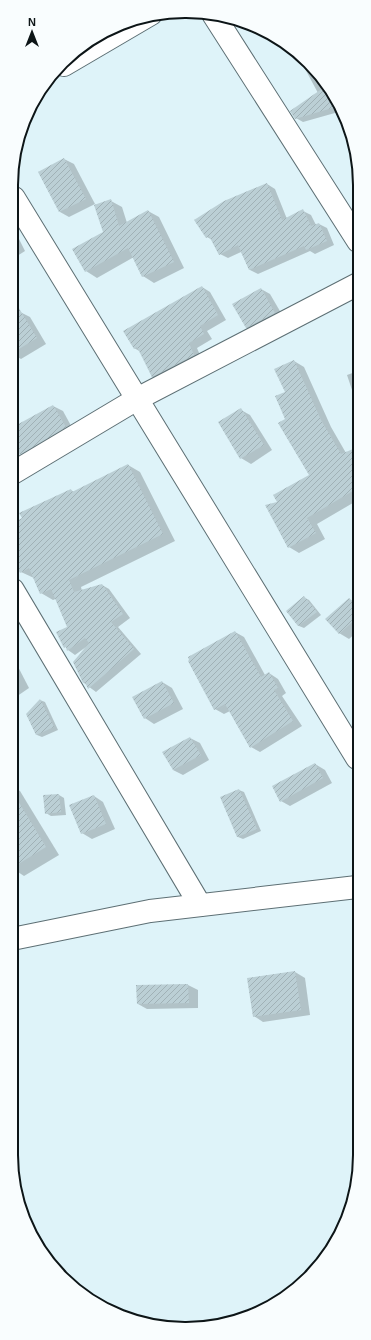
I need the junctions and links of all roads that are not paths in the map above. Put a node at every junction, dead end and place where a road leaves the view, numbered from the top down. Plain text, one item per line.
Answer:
1 (217, 21) edge
2 (124, 30) edge
3 (83, 54) edge
4 (18, 205) edge
5 (353, 233) edge
6 (353, 287) edge
7 (137, 399) junction
8 (18, 470) edge
9 (18, 598) edge
10 (353, 750) edge
11 (353, 887) edge
12 (200, 905) junction
13 (18, 938) edge

1 - 5 street
2 - 3 street
4 - 7 street
6 - 7 street
7 - 8 street
7 - 10 street
9 - 12 street
11 - 12 street
12 - 13 street

